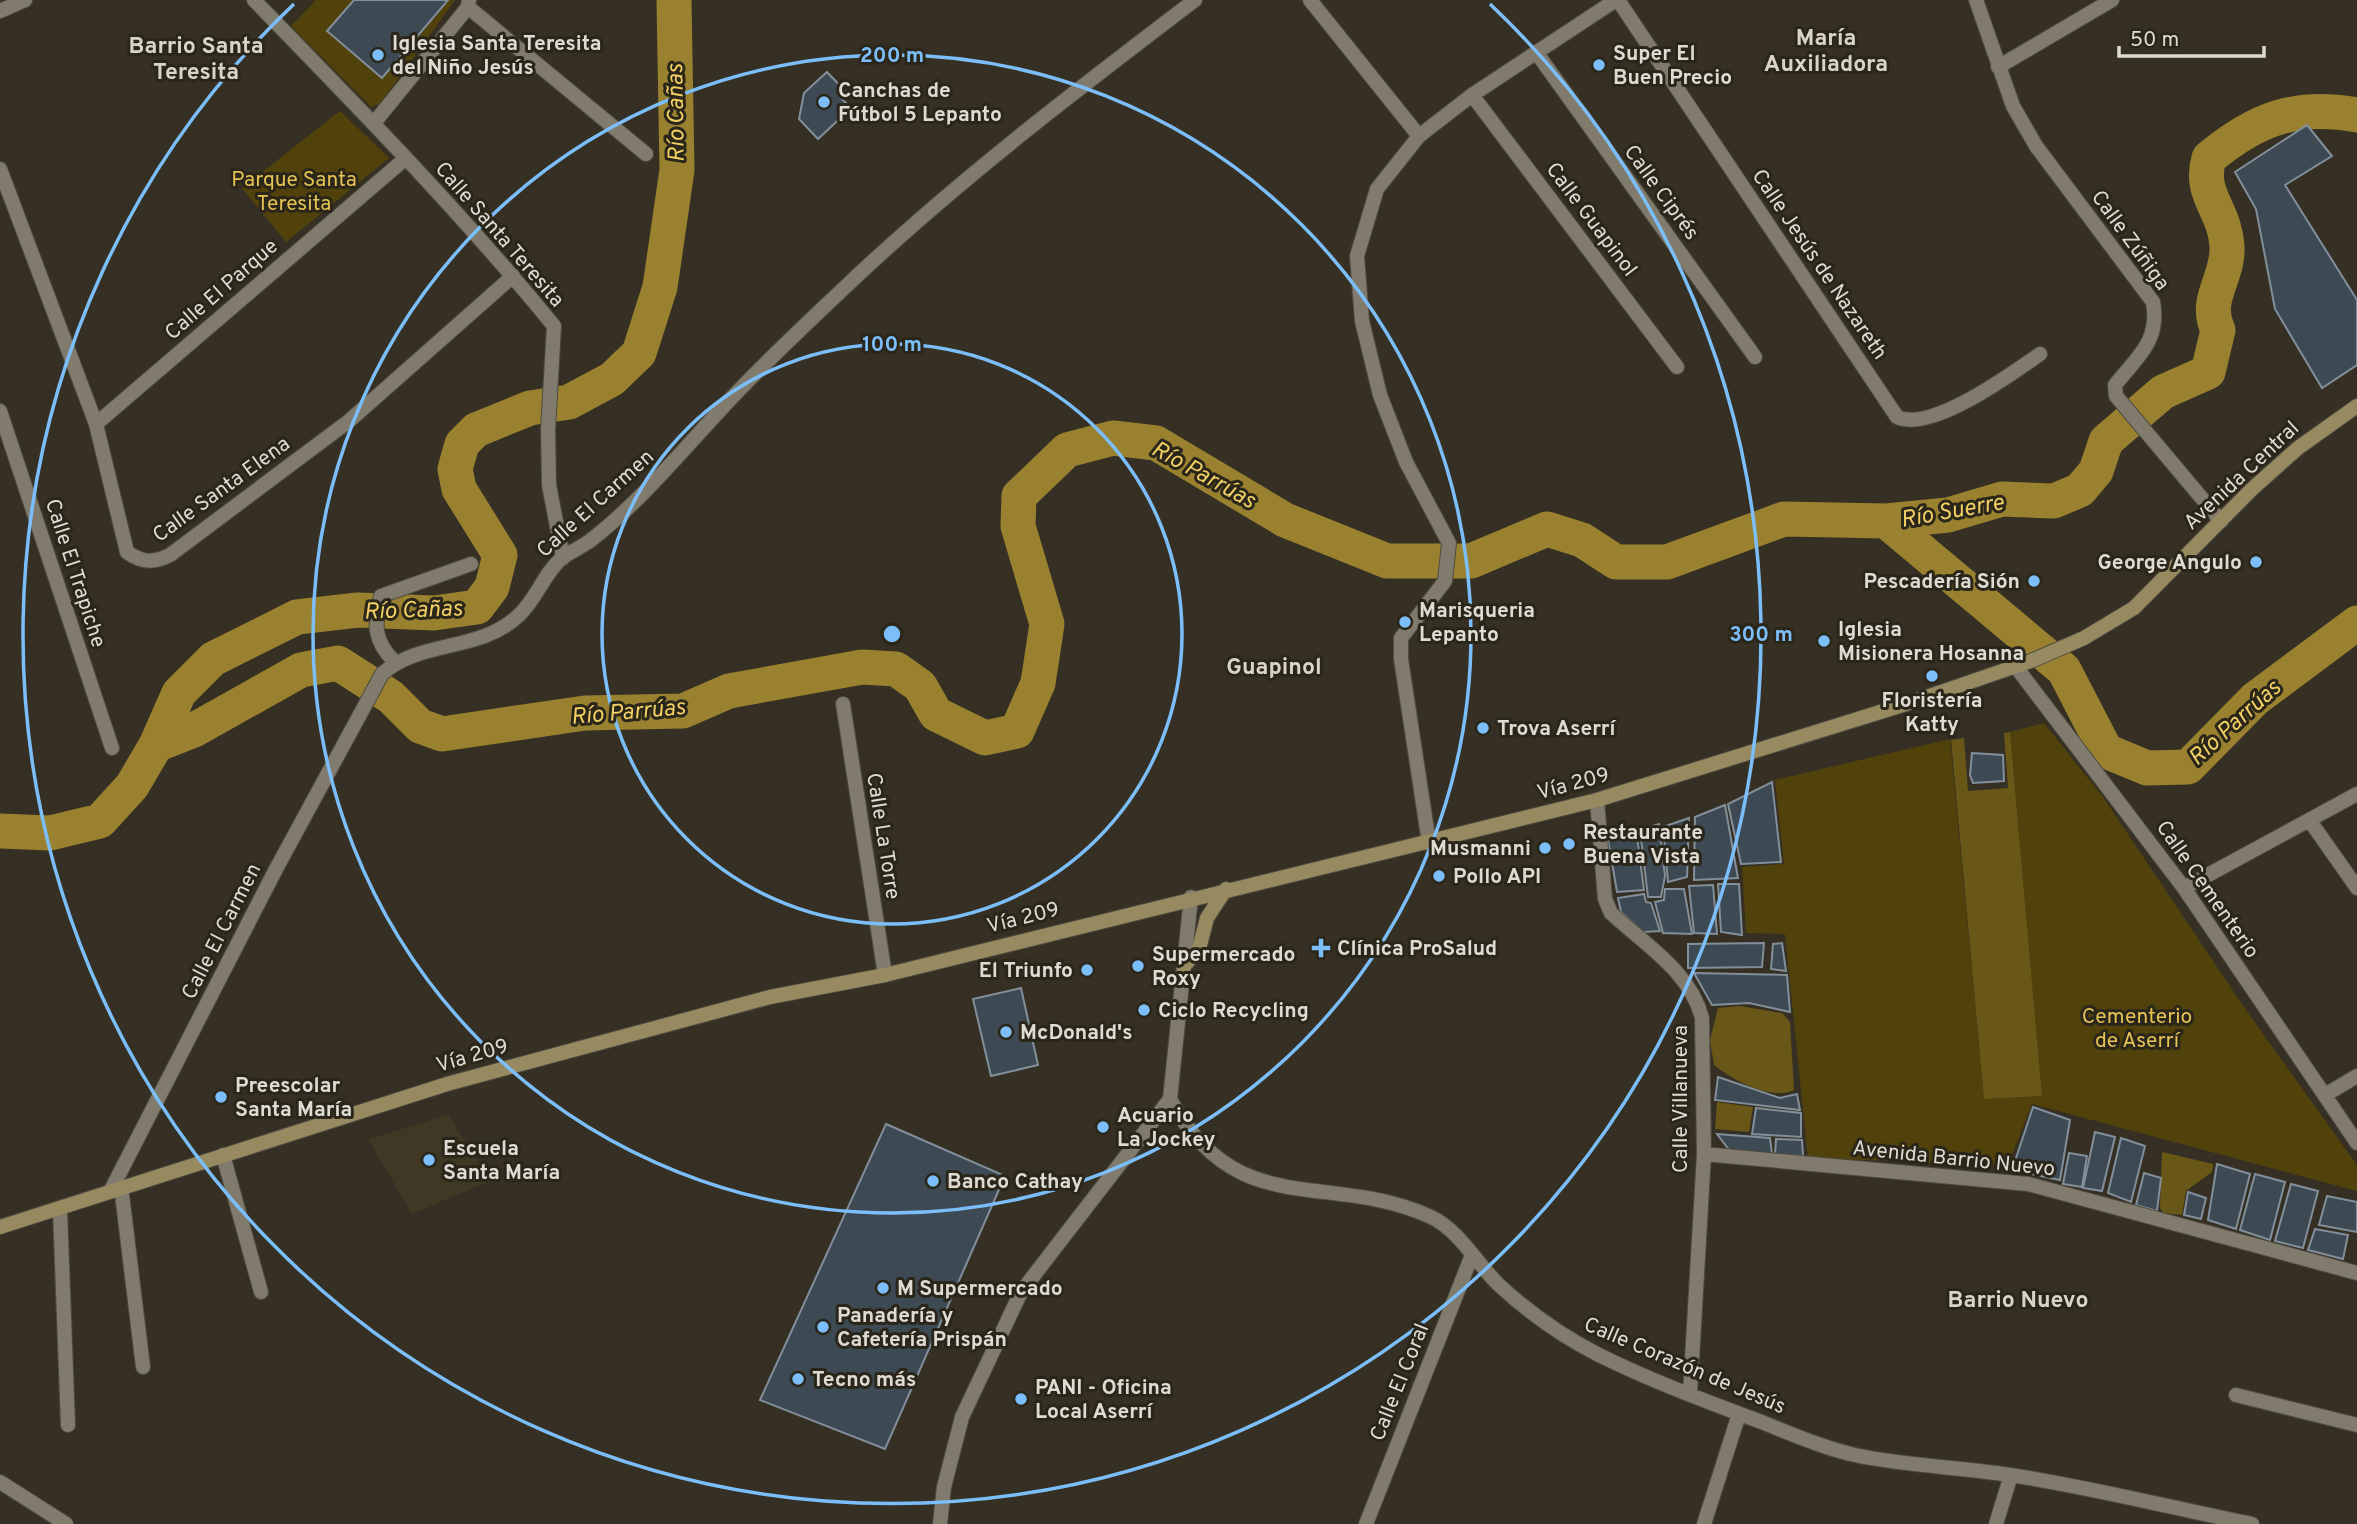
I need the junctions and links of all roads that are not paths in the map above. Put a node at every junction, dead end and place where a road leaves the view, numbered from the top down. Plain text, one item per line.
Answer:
1 (25, 0) edge
2 (254, 0) edge
3 (1195, 0) edge
4 (1310, 0) edge
5 (1617, 0) edge
6 (1976, 0) edge
7 (2112, 0) edge
8 (468, 4) edge
9 (0, 11) edge
10 (1536, 52) junction
11 (1998, 67) junction
12 (1472, 95) junction
13 (374, 123) junction
14 (1419, 136) junction
15 (646, 154) dead end
16 (405, 158) junction
17 (0, 169) edge
18 (513, 276) junction
19 (2040, 354) dead end
20 (1755, 357) dead end
21 (1677, 367) dead end
22 (2357, 406) edge
23 (0, 411) edge
24 (96, 424) junction
25 (2221, 521) junction
26 (563, 558) junction
27 (471, 564) dead end
28 (2056, 651) joint
29 (395, 662) junction
30 (2016, 667) junction
31 (843, 704) dead end
32 (112, 748) dead end
33 (2357, 794) edge
34 (1597, 800) junction
35 (2309, 821) junction
36 (1429, 843) junction
37 (2185, 888) junction
38 (2357, 888) edge
39 (1227, 889) junction
40 (1191, 897) junction
41 (1184, 966) junction
42 (885, 975) junction
43 (2357, 1076) edge
44 (2325, 1095) junction
45 (1170, 1099) junction
46 (2357, 1143) edge
47 (1704, 1154) junction
48 (223, 1155) junction
49 (116, 1188) junction
50 (60, 1210) junction
51 (0, 1227) edge
52 (1472, 1255) junction
53 (2357, 1273) edge
54 (261, 1292) dead end
55 (142, 1367) dead end
56 (1690, 1394) junction
57 (2236, 1395) dead end
58 (1739, 1414) junction
59 (68, 1425) dead end
60 (2357, 1425) edge
61 (2011, 1475) junction
62 (0, 1482) edge
63 (66, 1524) edge
64 (940, 1524) edge
65 (1366, 1524) edge
66 (1704, 1524) edge
67 (1996, 1524) edge
68 (2252, 1524) edge

1 - 9 street
2 - 13 street, Calle Santa Teresita
3 - 26 street, Calle El Carmen
4 - 14 street
5 - 10 street
5 - 19 street, Calle Jesús de Nazareth
6 - 11 street, Calle Zúñiga
7 - 11 street
8 - 13 street
8 - 15 street
10 - 12 street
10 - 20 street, Calle Ciprés
11 - 25 street, Calle Zúñiga
12 - 14 street
12 - 21 street, Calle Guapinol
13 - 16 street, Calle Santa Teresita
14 - 36 street
16 - 18 street, Calle Santa Teresita
16 - 24 street, Calle El Parque
17 - 24 street, Calle Santa Elena
18 - 24 street, Calle Santa Elena
18 - 26 street, Calle Santa Teresita
22 - 25 main road, Avenida Central
23 - 32 street, Calle El Trapiche
25 - 28 main road, Avenida Central
26 - 29 street, Calle El Carmen
27 - 29 street
28 - 30 main road, Vía 209
29 - 49 street, Calle El Carmen
30 - 34 main road, Vía 209
30 - 37 street, Calle Cementerio
31 - 42 street, Calle La Torre
33 - 35 street
34 - 36 main road, Vía 209
34 - 47 street, Calle Villanueva
35 - 37 street
35 - 38 street
36 - 39 main road, Vía 209
37 - 44 street, Calle Cementerio
39 - 40 main road, Vía 209
39 - 41 main road
40 - 41 street
40 - 42 main road, Vía 209
41 - 45 street
42 - 48 main road, Vía 209
43 - 44 street
44 - 46 street, Calle Cementerio
45 - 52 street, Calle Corazón de Jesús
45 - 64 street
47 - 53 street, Avenida Barrio Nuevo
47 - 56 street, Calle Villanueva
48 - 49 main road, Vía 209
48 - 54 street
49 - 50 main road, Vía 209
49 - 55 street
50 - 51 main road, Vía 209
50 - 59 street
52 - 56 street, Calle Corazón de Jesús
52 - 65 street, Calle El Coral
56 - 58 street, Calle Corazón de Jesús
57 - 60 street
58 - 61 street, Calle Corazón de Jesús
58 - 66 street
61 - 67 street
61 - 68 street, Calle Corazón de Jesús
62 - 63 street

